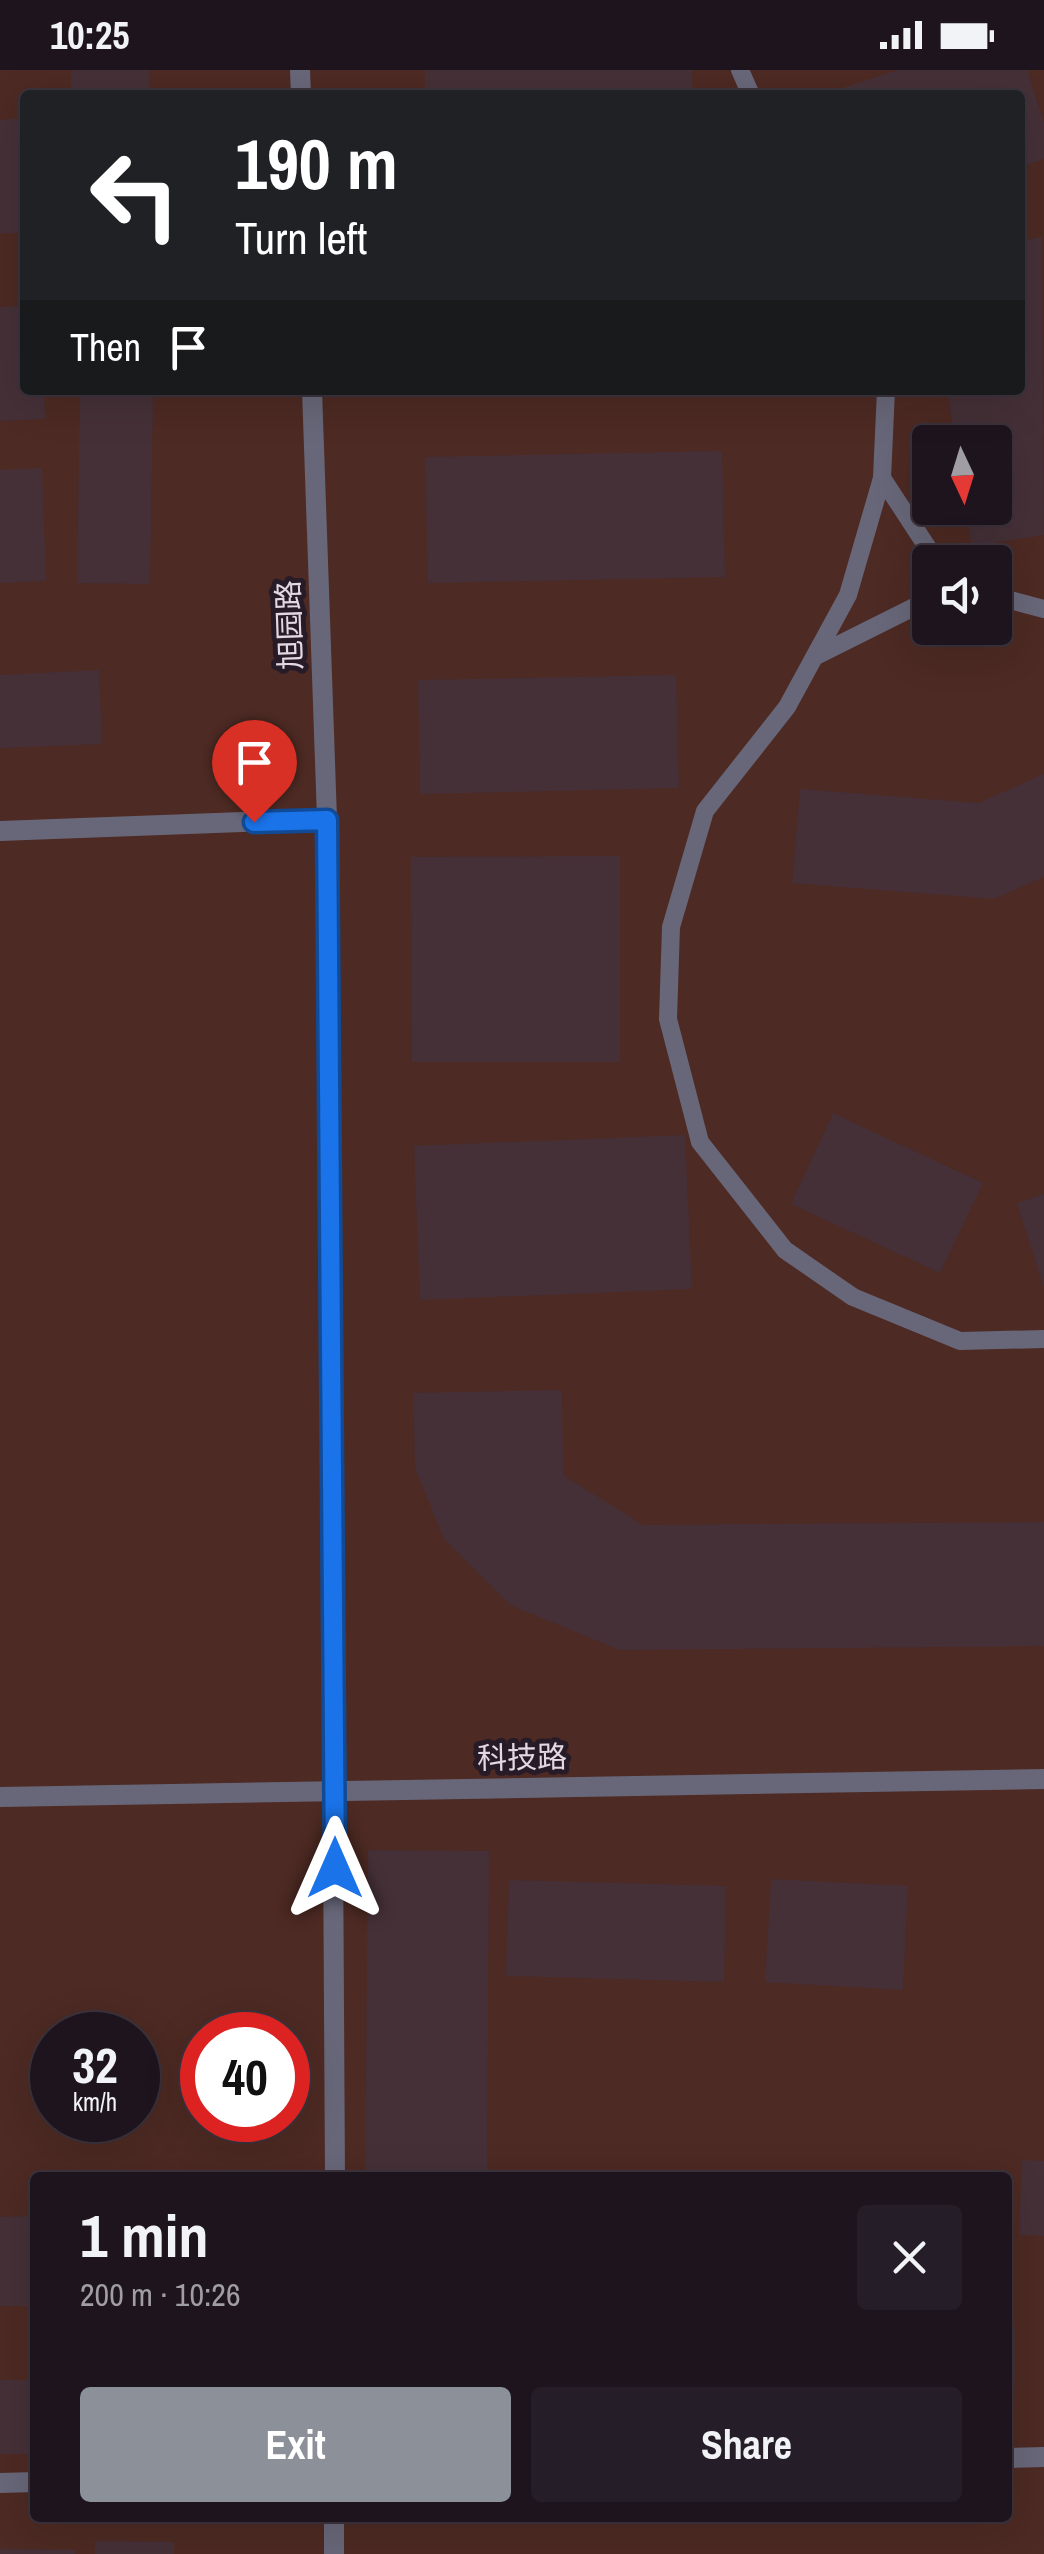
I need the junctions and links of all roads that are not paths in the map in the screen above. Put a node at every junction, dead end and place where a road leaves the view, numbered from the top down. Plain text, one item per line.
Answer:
1 (312, 395) edge
2 (886, 395) edge
3 (882, 478) junction
4 (926, 545) edge
5 (1012, 601) edge
6 (912, 608) edge
7 (1044, 609) edge
8 (814, 657) junction
9 (327, 820) junction
10 (0, 831) edge
11 (1044, 1339) edge
12 (1044, 1779) edge
13 (335, 1791) junction
14 (0, 1796) edge
15 (335, 2172) edge
16 (1044, 2457) edge
17 (1012, 2458) edge
18 (30, 2482) edge
19 (0, 2483) edge
20 (334, 2522) edge
21 (334, 2554) edge

1 - 9 street, 旭园路
2 - 3 lane
3 - 4 lane
3 - 8 lane
5 - 7 lane
6 - 8 lane
8 - 11 lane
9 - 10 street
9 - 13 street, 旭园路
12 - 13 street, 科技路
13 - 14 street, 科技路
13 - 15 street, 旭园路
16 - 17 street
18 - 19 street
20 - 21 street

